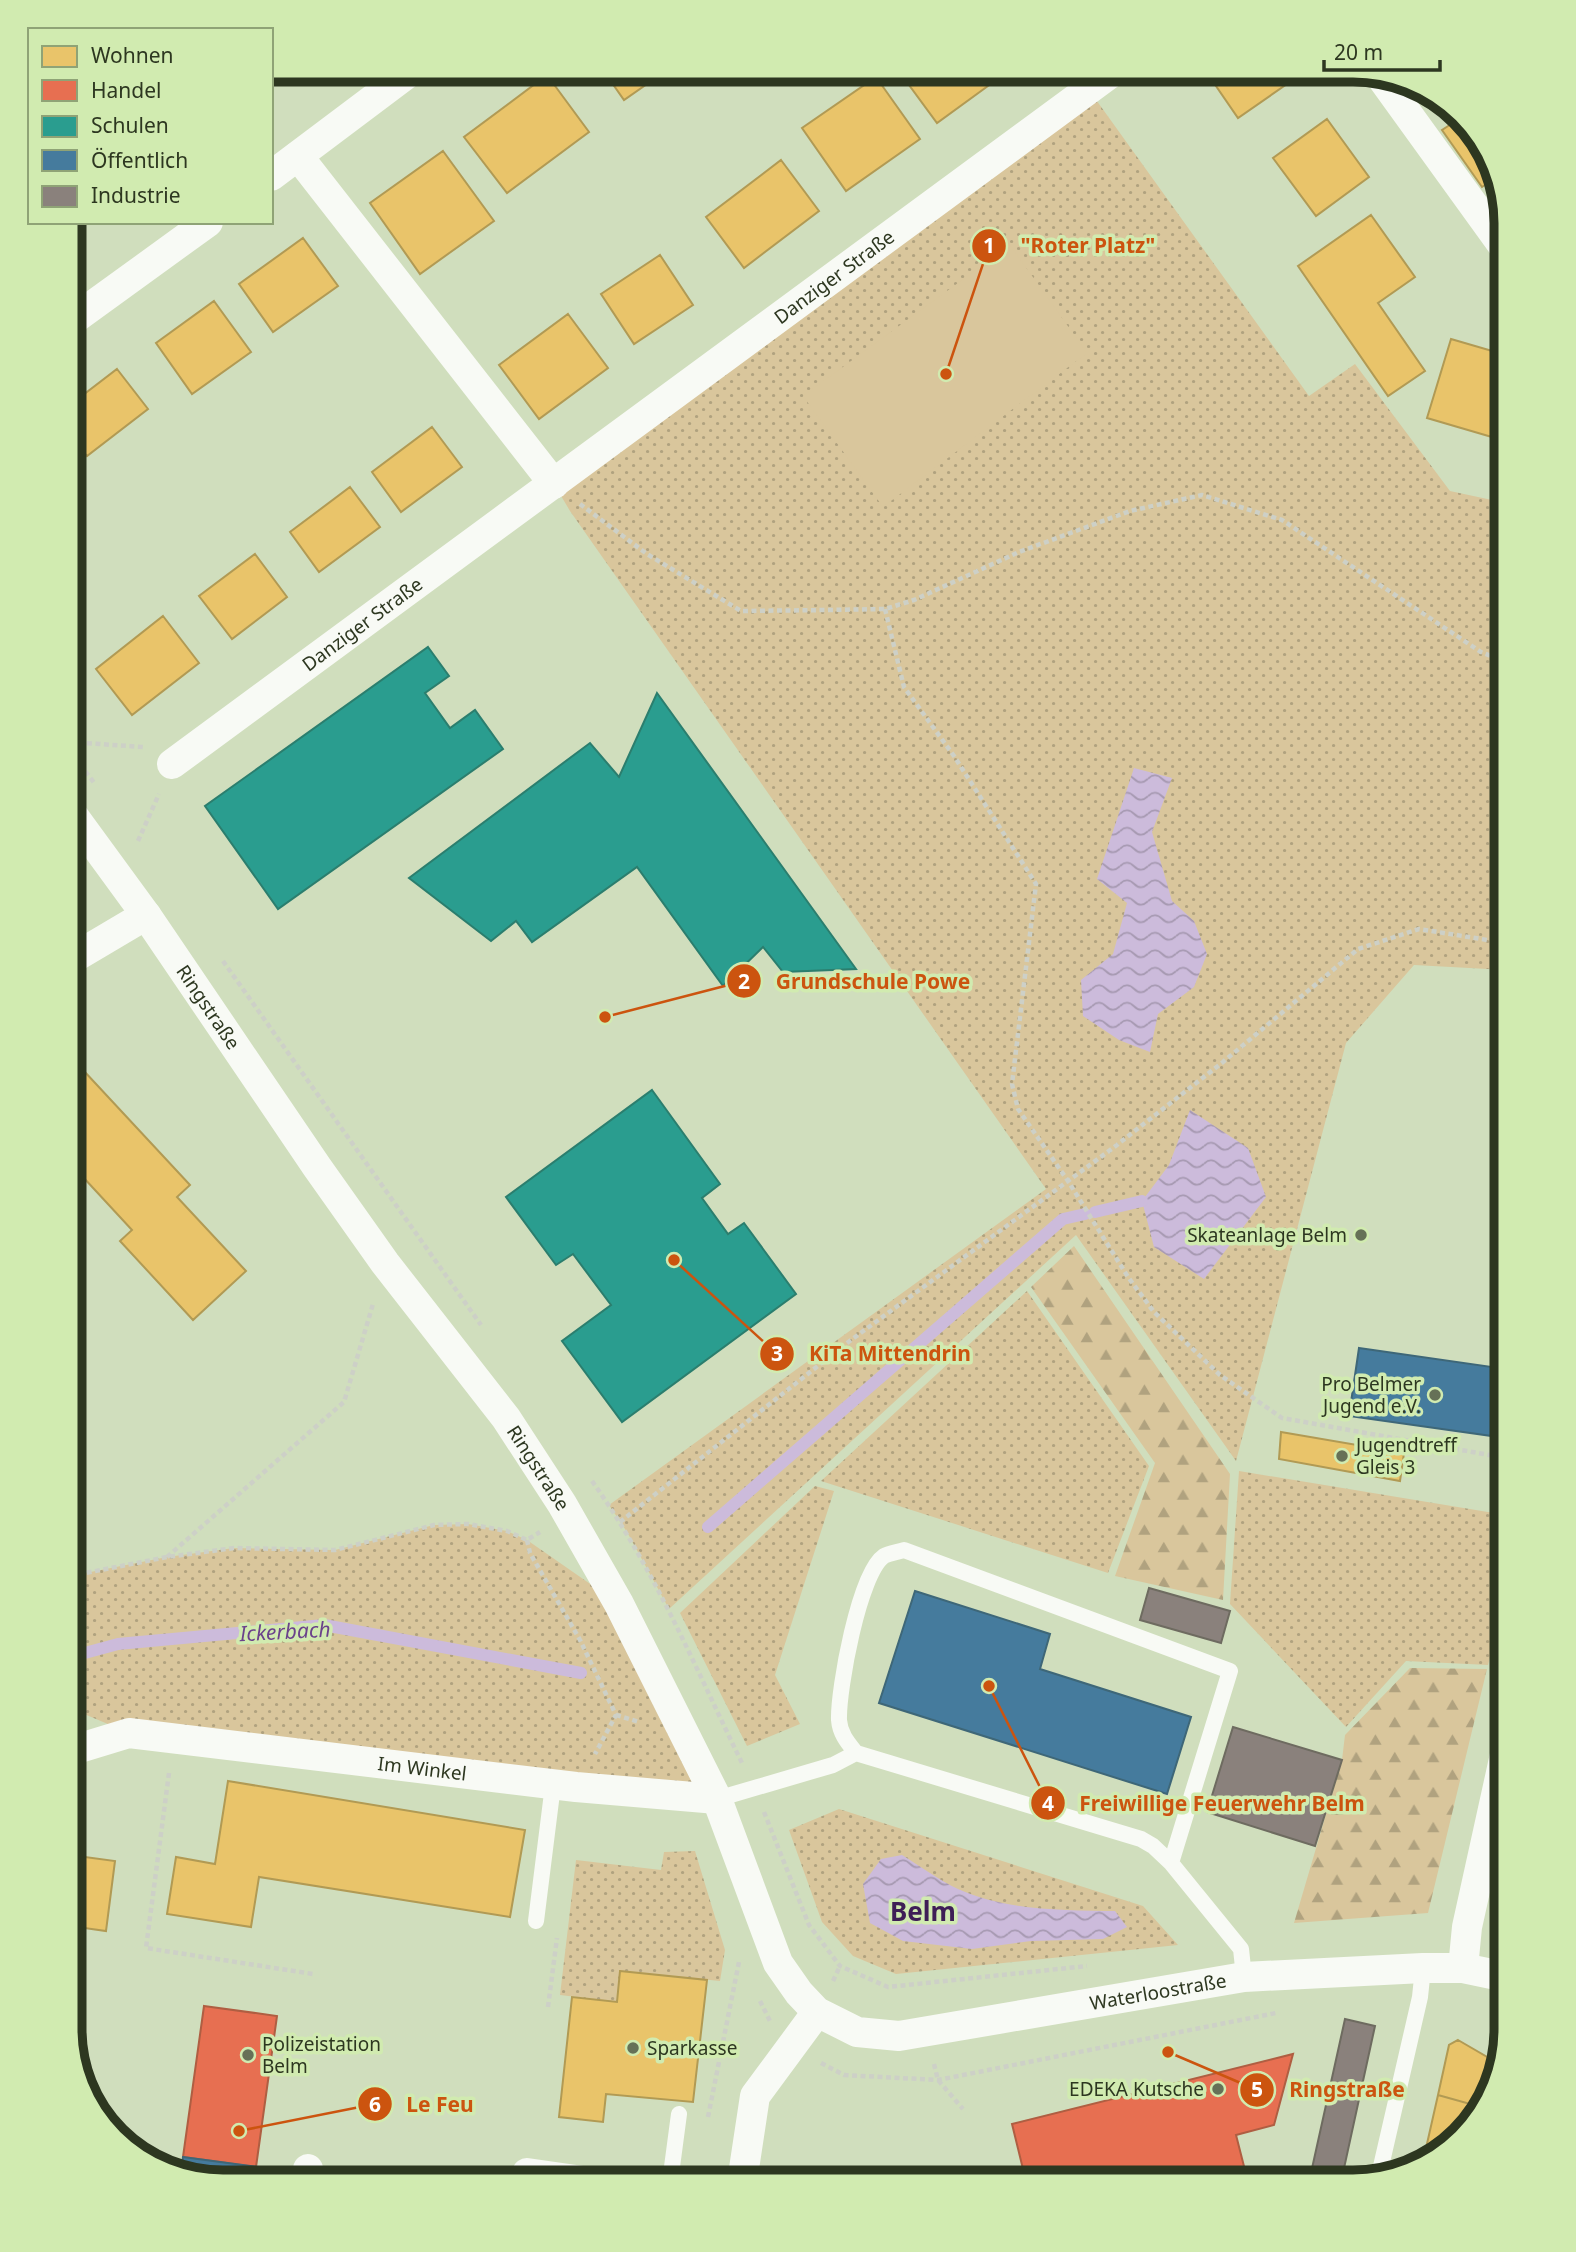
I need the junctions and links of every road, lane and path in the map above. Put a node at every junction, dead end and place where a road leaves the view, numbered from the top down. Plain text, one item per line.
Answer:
1 (394, 83) edge
2 (1097, 83) edge
3 (1388, 87) edge
4 (298, 156) junction
5 (273, 175) edge
6 (205, 224) edge
7 (1494, 233) edge
8 (83, 313) edge
9 (554, 484) junction
10 (885, 608) junction
11 (1494, 657) edge
12 (83, 743) edge
13 (172, 764) junction
14 (83, 828) edge
15 (138, 841) dead end
16 (146, 915) junction
17 (1494, 941) edge
18 (83, 953) edge
19 (1068, 1181) junction
20 (385, 1262) junction
21 (1494, 1456) edge
22 (569, 1516) junction
23 (527, 1540) junction
24 (167, 1557) junction
25 (82, 1574) edge
26 (616, 1715) junction
27 (650, 1726) dead end
28 (174, 1738) junction
29 (82, 1747) edge
30 (856, 1753) junction
31 (564, 1786) junction
32 (755, 1790) junction
33 (717, 1799) junction
34 (1494, 1803) edge
35 (1171, 1863) junction
36 (536, 1921) dead end
37 (741, 1950) dead end
38 (840, 1966) dead end
39 (1423, 1968) junction
40 (1463, 1968) junction
41 (313, 1974) dead end
42 (1494, 1974) edge
43 (1244, 1977) junction
44 (1285, 2011) dead end
45 (817, 2012) junction
46 (790, 2048) junction
47 (679, 2114) joint
48 (1381, 2167) edge
49 (672, 2169) edge
50 (744, 2169) edge

1 - 4 street
2 - 9 street, Danziger Straße
3 - 7 street
4 - 5 street
4 - 9 street
6 - 8 street
9 - 10 path
9 - 13 street, Danziger Straße
10 - 11 path
10 - 19 path
12 - 13 path
13 - 15 path
14 - 16 street, Ringstraße
16 - 18 street
16 - 20 street, Ringstraße
17 - 19 path
19 - 21 path
19 - 22 path
20 - 22 street, Ringstraße
20 - 24 path
22 - 23 path
22 - 33 street, Ringstraße
23 - 24 path
23 - 26 path
24 - 25 path
26 - 27 path
26 - 31 path
28 - 29 street, Im Winkel
28 - 31 street, Im Winkel
28 - 41 path
30 - 32 lane
30 - 35 lane
30 - 35 lane
31 - 33 street, Im Winkel
31 - 36 lane
32 - 33 lane
32 - 38 path
33 - 45 street, Ringstraße
34 - 40 street
35 - 43 lane
37 - 47 path
39 - 40 street, Waterloostraße
39 - 43 street, Waterloostraße
39 - 48 lane
40 - 42 street, Waterloostraße
43 - 45 street, Waterloostraße
44 - 46 path
45 - 46 street
46 - 50 street
47 - 49 lane

